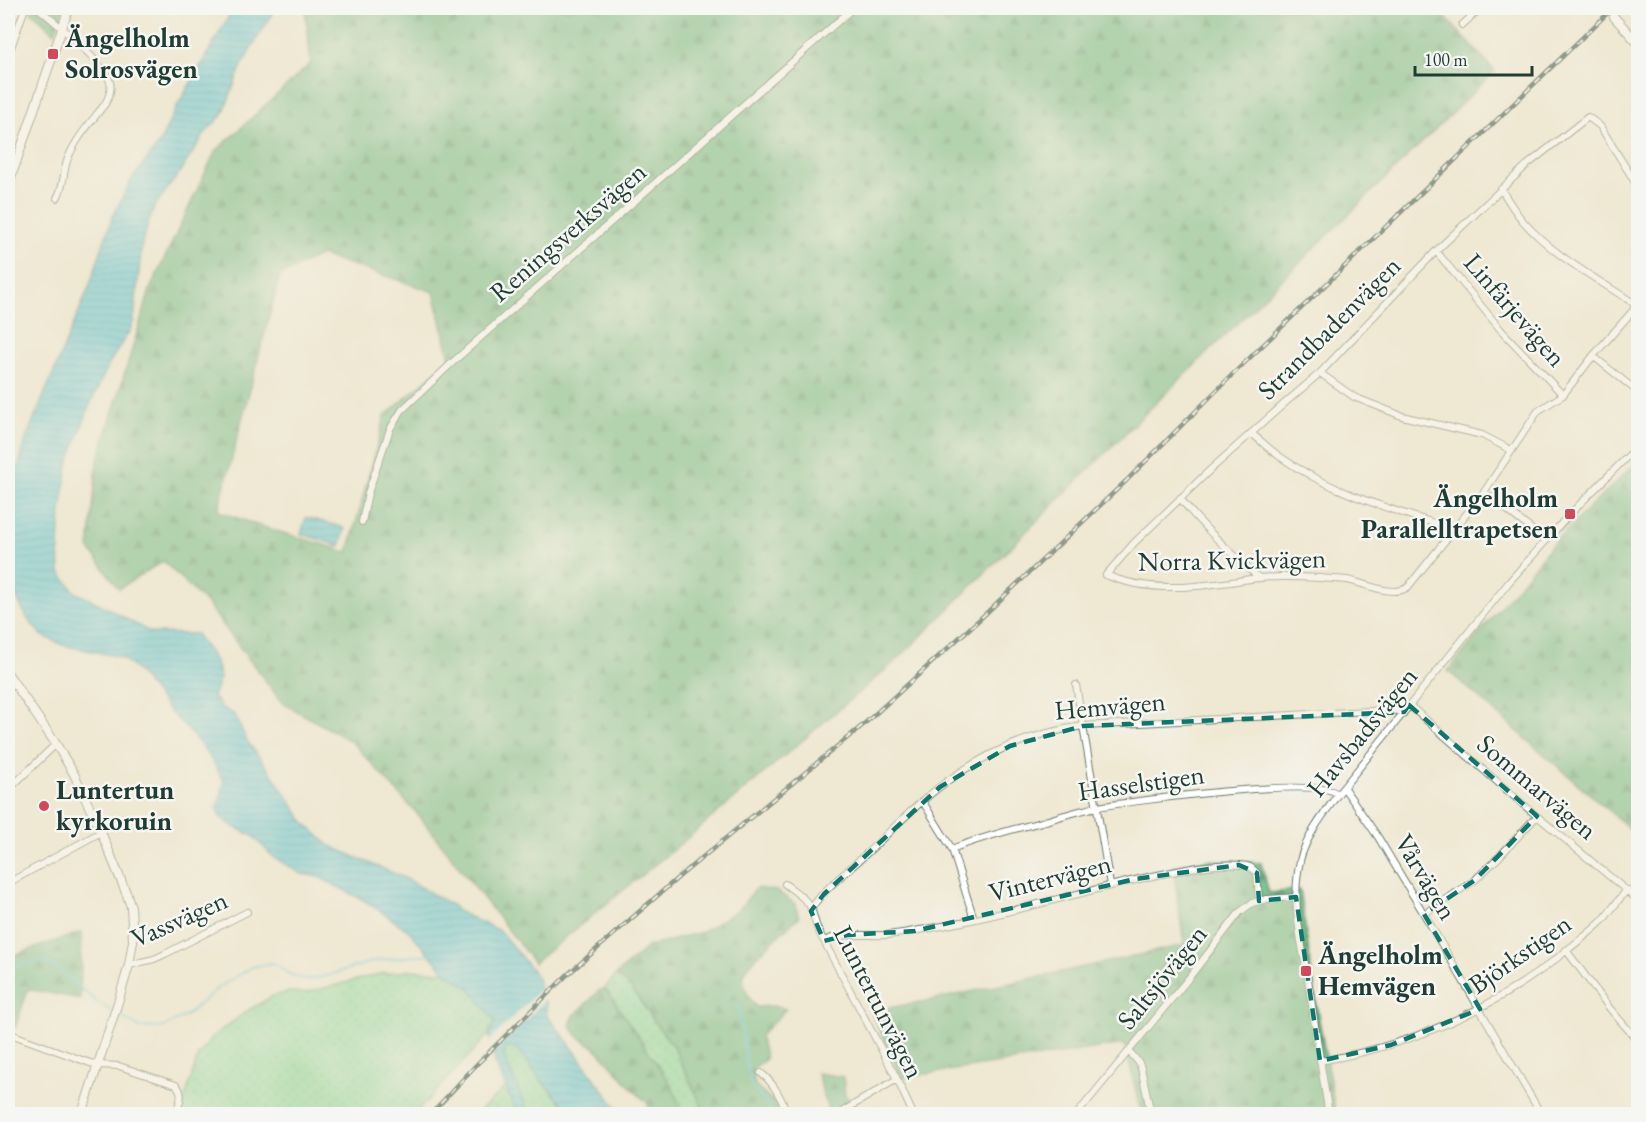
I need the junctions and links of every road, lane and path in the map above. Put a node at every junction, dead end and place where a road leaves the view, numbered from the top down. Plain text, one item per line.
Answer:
1 (25, 8) edge
2 (38, 8) edge
3 (69, 8) edge
4 (853, 8) edge
5 (1481, 8) edge
6 (1614, 17) tunnel mouth
7 (1462, 25) dead end
8 (62, 28) junction
9 (1638, 44) edge
10 (8, 56) edge
11 (8, 186) edge
12 (1638, 187) edge
13 (1501, 189) junction
14 (57, 198) dead end
15 (1436, 251) junction
16 (1638, 306) edge
17 (1593, 356) junction
18 (1320, 373) junction
19 (1638, 392) edge
20 (1563, 395) junction
21 (1251, 433) junction
22 (1638, 446) edge
23 (1511, 450) junction
24 (1484, 492) junction
25 (1180, 498) junction
26 (362, 522) dead end
27 (1453, 529) junction
28 (1545, 540) junction
29 (1106, 575) joint
30 (1259, 578) junction
31 (8, 675) edge
32 (1076, 685) dead end
33 (1409, 705) junction
34 (1402, 715) junction
35 (1083, 726) junction
36 (56, 744) junction
37 (1344, 788) junction
38 (8, 790) edge
39 (1338, 795) junction
40 (923, 802) junction
41 (1096, 807) junction
42 (1537, 816) junction
43 (101, 832) junction
44 (952, 849) junction
45 (8, 883) edge
46 (785, 884) dead end
47 (1110, 885) junction
48 (1627, 890) junction
49 (1296, 897) junction
50 (1638, 900) edge
51 (1258, 901) junction
52 (811, 909) junction
53 (248, 912) dead end
54 (1424, 914) junction
55 (974, 918) junction
56 (824, 941) junction
57 (1566, 951) junction
58 (129, 965) junction
59 (1480, 1009) junction
60 (8, 1033) edge
61 (1638, 1041) edge
62 (1129, 1052) junction
63 (1320, 1061) junction
64 (98, 1065) junction
65 (761, 1073) dead end
66 (897, 1079) junction
67 (82, 1114) edge
68 (175, 1114) edge
69 (788, 1114) edge
70 (838, 1114) edge
71 (913, 1114) edge
72 (1077, 1114) edge
73 (1151, 1114) edge
74 (1329, 1114) edge
75 (1541, 1114) edge

1 - 10 street
2 - 8 street
3 - 8 street
4 - 26 street, Reningsverksvägen
5 - 7 street
6 - 9 street
8 - 11 street
8 - 14 street
12 - 13 street, Strandbadenvägen
13 - 15 street, Strandbadenvägen
13 - 16 street
15 - 18 street, Strandbadenvägen
15 - 20 street, Linfärjevägen
16 - 17 street, Norra Kvickvägen
17 - 19 street
17 - 20 street, Norra Kvickvägen
18 - 21 street, Strandbadenvägen
18 - 23 street
20 - 23 street, Norra Kvickvägen
21 - 25 street, Strandbadenvägen
21 - 27 street
22 - 28 street, Havsbadsvägen
23 - 24 street, Norra Kvickvägen
24 - 27 street, Norra Kvickvägen
24 - 28 street
25 - 29 street, Strandbadenvägen
25 - 30 street
27 - 30 street, Norra Kvickvägen
28 - 33 street, Havsbadsvägen
29 - 30 street, Norra Kvickvägen
31 - 36 street
32 - 35 street
33 - 34 street, Havsbadsvägen
33 - 42 street, Sommarvägen
34 - 35 street, Hemvägen
34 - 37 street, Havsbadsvägen
35 - 40 street, Hemvägen
35 - 41 street
36 - 38 street
36 - 43 street
37 - 39 street, Havsbadsvägen
37 - 54 street, Vårvägen
39 - 41 street, Hasselstigen
39 - 49 street, Havsbadsvägen
40 - 44 street
40 - 52 street, Hemvägen
41 - 44 street, Hasselstigen
41 - 47 street
42 - 48 street, Sommarvägen
42 - 54 street
43 - 45 street
43 - 58 street
44 - 55 street
46 - 52 street
47 - 51 street, Vintervägen
47 - 55 street, Vintervägen
48 - 50 street, Sommarvägen
48 - 57 street, Björkstigen
49 - 51 street
49 - 63 street, Havsbadsvägen
51 - 62 street, Saltsjövägen
52 - 56 street, Luntertunvägen
53 - 58 street, Vassvägen
54 - 59 street, Vårvägen
55 - 56 street, Vintervägen
56 - 66 street, Luntertunvägen
57 - 59 street, Björkstigen
57 - 61 street
58 - 64 street
59 - 63 street, Björkstigen
59 - 75 street, Vårvägen
60 - 64 street
62 - 72 street, Saltsjövägen
62 - 73 street
63 - 74 street, Havsbadsvägen
64 - 67 street
64 - 68 street
65 - 69 street
66 - 70 street
66 - 71 street, Luntertunvägen

